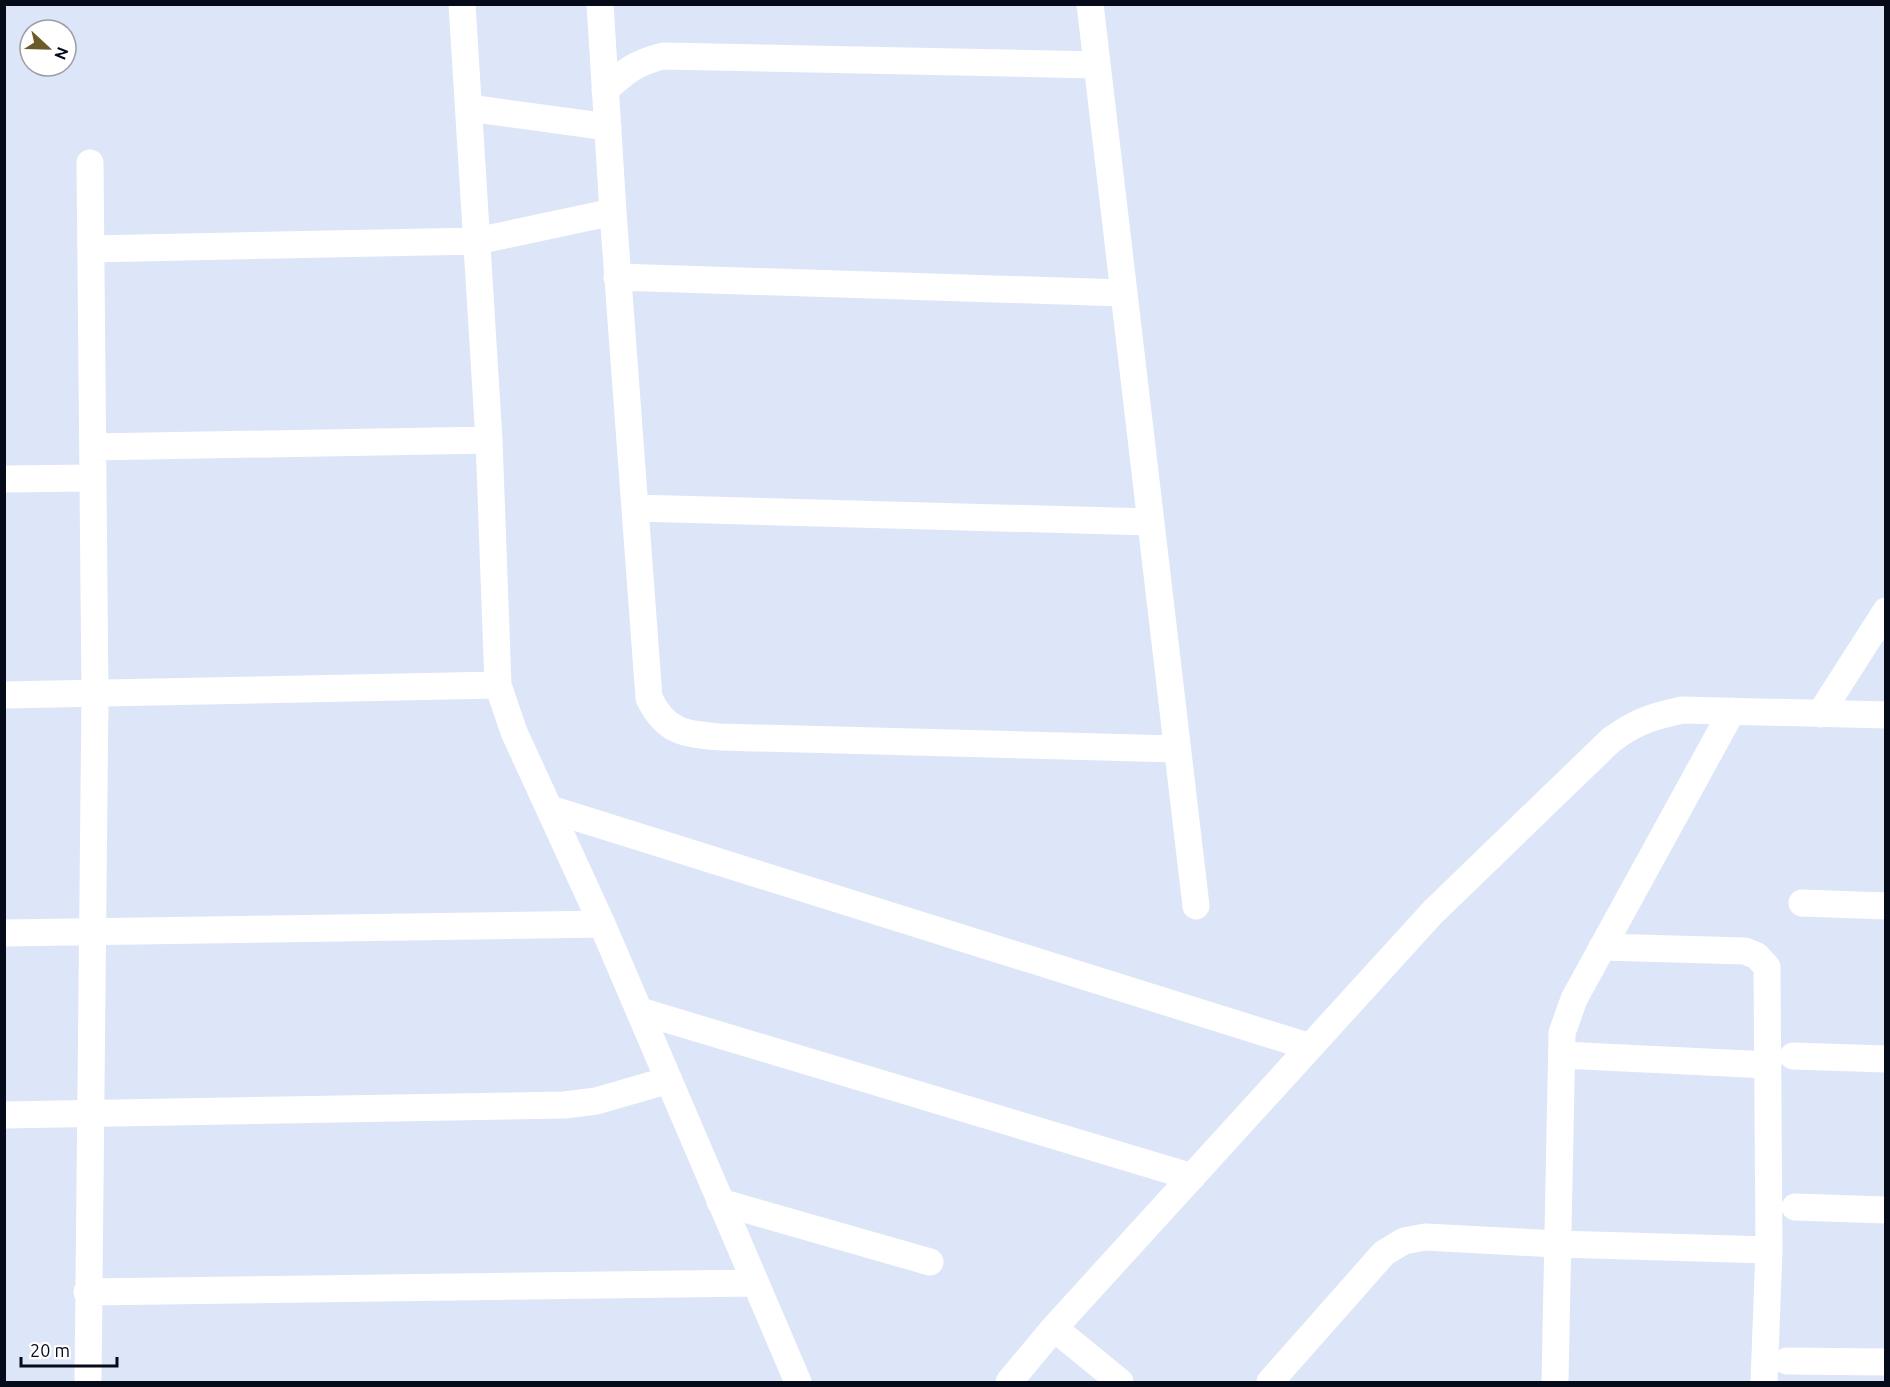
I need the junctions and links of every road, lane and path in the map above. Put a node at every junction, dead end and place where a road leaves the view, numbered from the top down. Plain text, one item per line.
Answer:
1 (462, 4) edge
2 (600, 4) edge
3 (1090, 4) edge
4 (1097, 65) junction
5 (605, 90) junction
6 (469, 108) junction
7 (608, 127) junction
8 (90, 163) dead end
9 (613, 212) junction
10 (477, 241) junction
11 (91, 249) junction
12 (617, 277) junction
13 (1123, 293) junction
14 (489, 440) junction
15 (93, 447) junction
16 (93, 478) junction
17 (4, 479) edge
18 (635, 508) junction
19 (1151, 522) junction
20 (1886, 611) edge
21 (498, 685) junction
22 (4, 695) edge
23 (95, 695) junction
24 (1732, 711) junction
25 (1820, 714) junction
26 (1886, 715) edge
27 (1177, 749) junction
28 (550, 809) junction
29 (1802, 903) dead end
30 (1196, 906) dead end
31 (1886, 906) edge
32 (602, 924) junction
33 (92, 932) junction
34 (4, 933) edge
35 (1602, 947) junction
36 (640, 1011) junction
37 (1310, 1047) junction
38 (1562, 1054) junction
39 (1793, 1056) dead end
40 (1886, 1059) edge
41 (1768, 1065) junction
42 (669, 1080) junction
43 (4, 1115) edge
44 (90, 1115) junction
45 (1192, 1177) junction
46 (720, 1202) junction
47 (1795, 1207) dead end
48 (1886, 1210) edge
49 (1557, 1244) junction
50 (1769, 1250) junction
51 (930, 1263) dead end
52 (755, 1283) junction
53 (87, 1292) junction
54 (1054, 1328) junction
55 (1787, 1361) dead end
56 (1886, 1362) edge
57 (88, 1383) edge
58 (798, 1383) edge
59 (1009, 1383) edge
60 (1120, 1383) edge
61 (1270, 1383) edge
62 (1555, 1383) edge
63 (1764, 1383) edge

1 - 6 street
2 - 5 street
3 - 4 street
4 - 5 street
4 - 13 street
5 - 7 street
6 - 7 street
6 - 10 street
7 - 9 street
8 - 11 street
9 - 10 street
9 - 12 street
10 - 11 street
10 - 14 street
11 - 15 street
12 - 13 street
12 - 18 street
13 - 19 street
14 - 15 street
14 - 21 street
15 - 16 street
16 - 17 street
16 - 23 street
18 - 19 street
18 - 27 street
19 - 27 street
20 - 25 street
21 - 23 street
21 - 28 street
22 - 23 street
23 - 33 street
24 - 25 street
24 - 35 street
24 - 37 street
25 - 26 street
27 - 30 street
28 - 32 street
28 - 37 street
29 - 31 street
32 - 33 street
32 - 36 street
33 - 34 street
33 - 44 street
35 - 38 street
35 - 41 street
36 - 42 street
36 - 45 street
37 - 45 street
38 - 41 street
38 - 49 street
39 - 40 street
41 - 50 street
42 - 44 street
42 - 46 street
43 - 44 street
44 - 53 street
45 - 54 street
46 - 51 street
46 - 52 street
47 - 48 street
49 - 50 street
49 - 61 street
49 - 62 street
50 - 63 street
52 - 53 street
52 - 58 street
53 - 57 street
54 - 59 street
54 - 60 street
55 - 56 street

